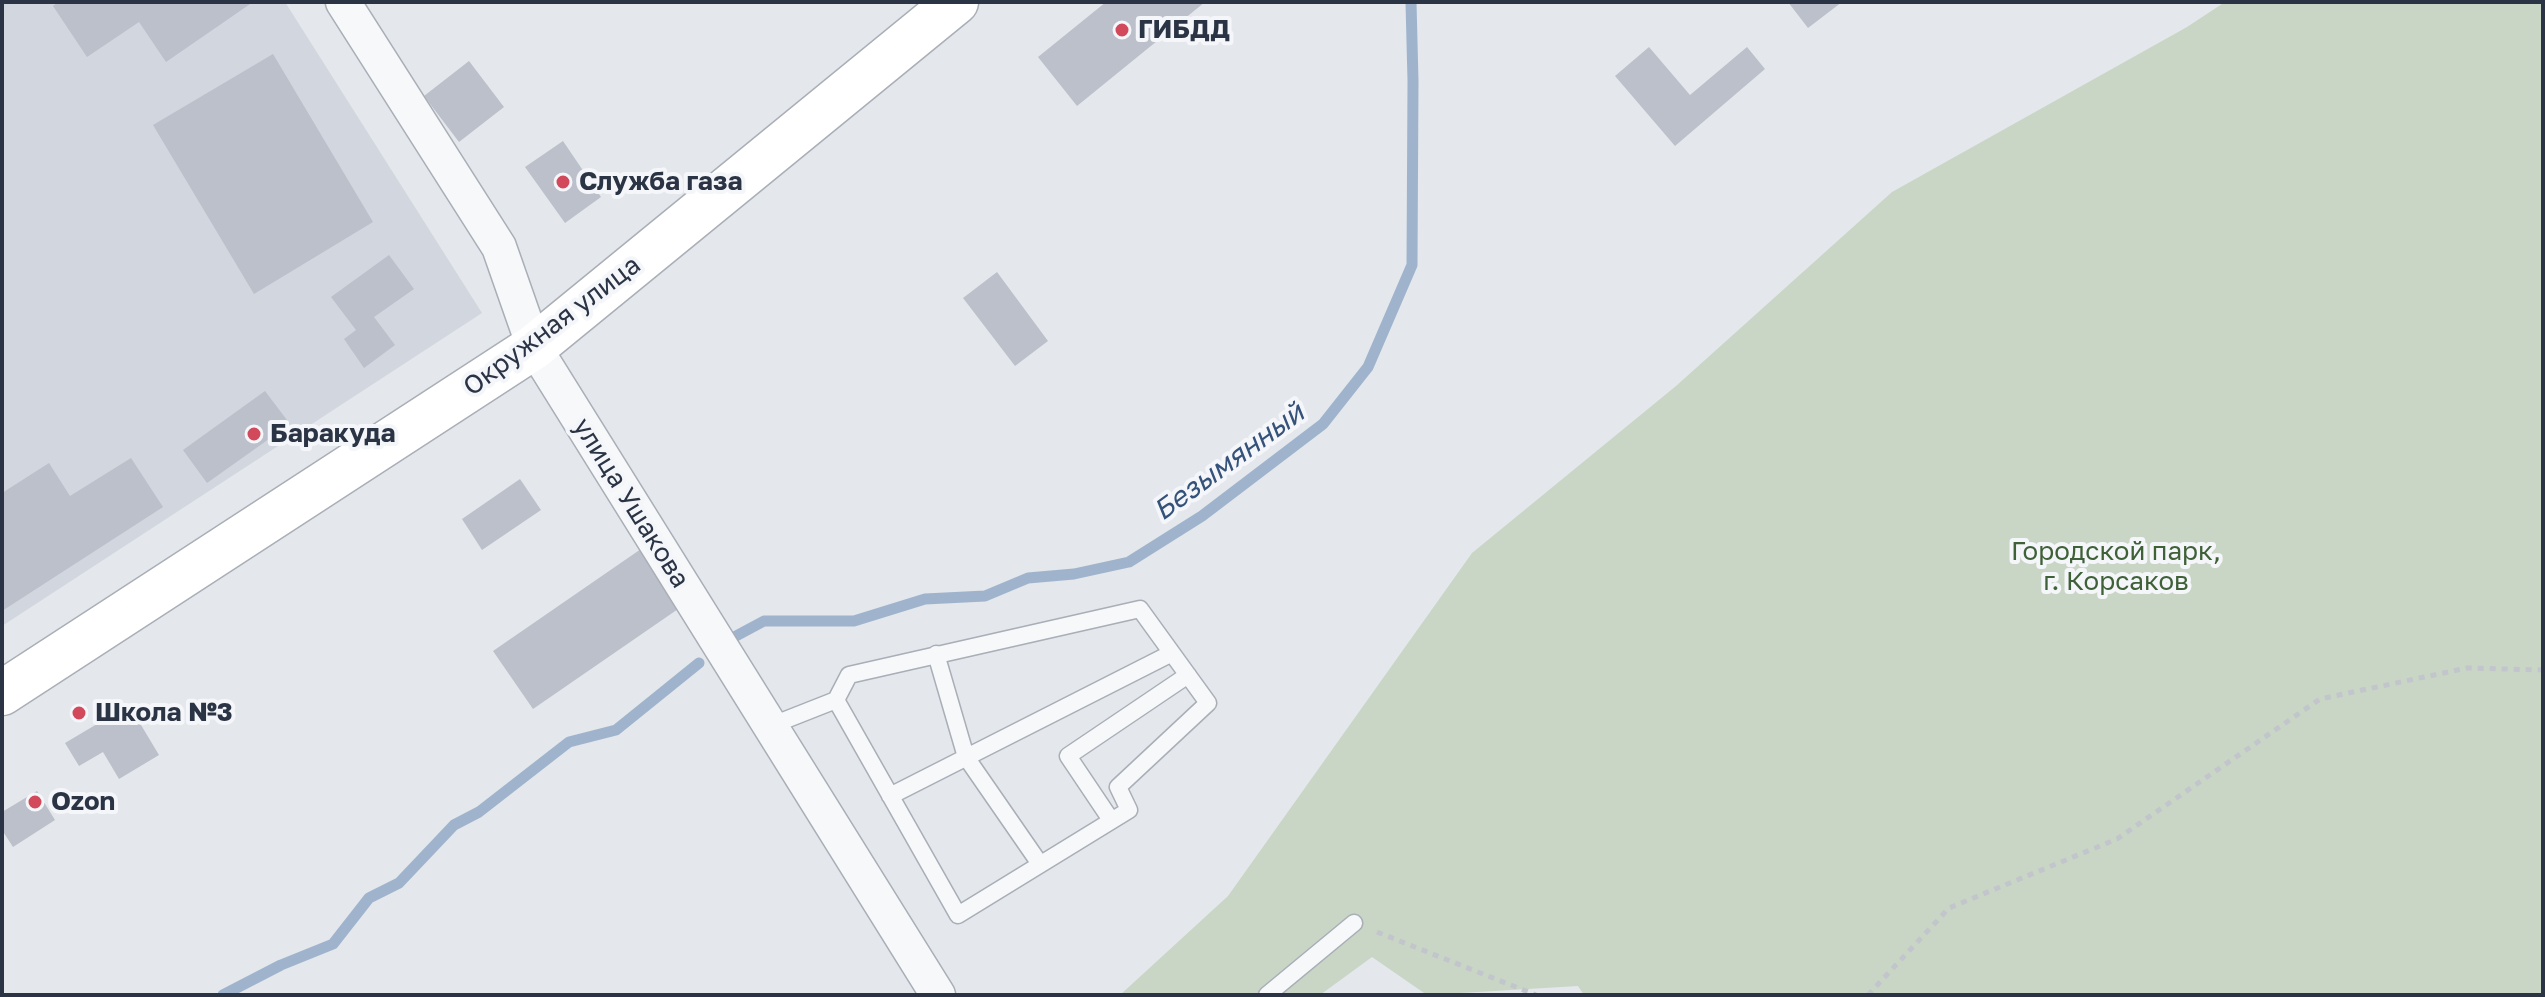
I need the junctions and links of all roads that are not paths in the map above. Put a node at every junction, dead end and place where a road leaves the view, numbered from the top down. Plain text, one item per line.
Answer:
1 (343, 2) edge
2 (956, 2) edge
3 (534, 347) junction
4 (1172, 653) junction
5 (936, 654) junction
6 (1188, 675) junction
7 (2, 693) edge
8 (836, 700) junction
9 (770, 726) junction
10 (966, 757) junction
11 (890, 796) junction
12 (1111, 820) junction
13 (1040, 864) junction
14 (1354, 923) road end
15 (938, 995) edge
16 (1267, 995) edge

1 - 3 street, улица Ушакова
2 - 3 main road, Окружная улица
3 - 7 main road, Окружная улица
3 - 9 street, улица Ушакова
4 - 5 lane
4 - 6 lane
4 - 10 lane
5 - 8 lane
5 - 10 lane
6 - 12 lane
6 - 12 lane
8 - 9 lane
8 - 11 lane
9 - 15 street, улица Ушакова
10 - 11 lane
10 - 13 lane
11 - 13 lane
12 - 13 lane
14 - 16 lane

